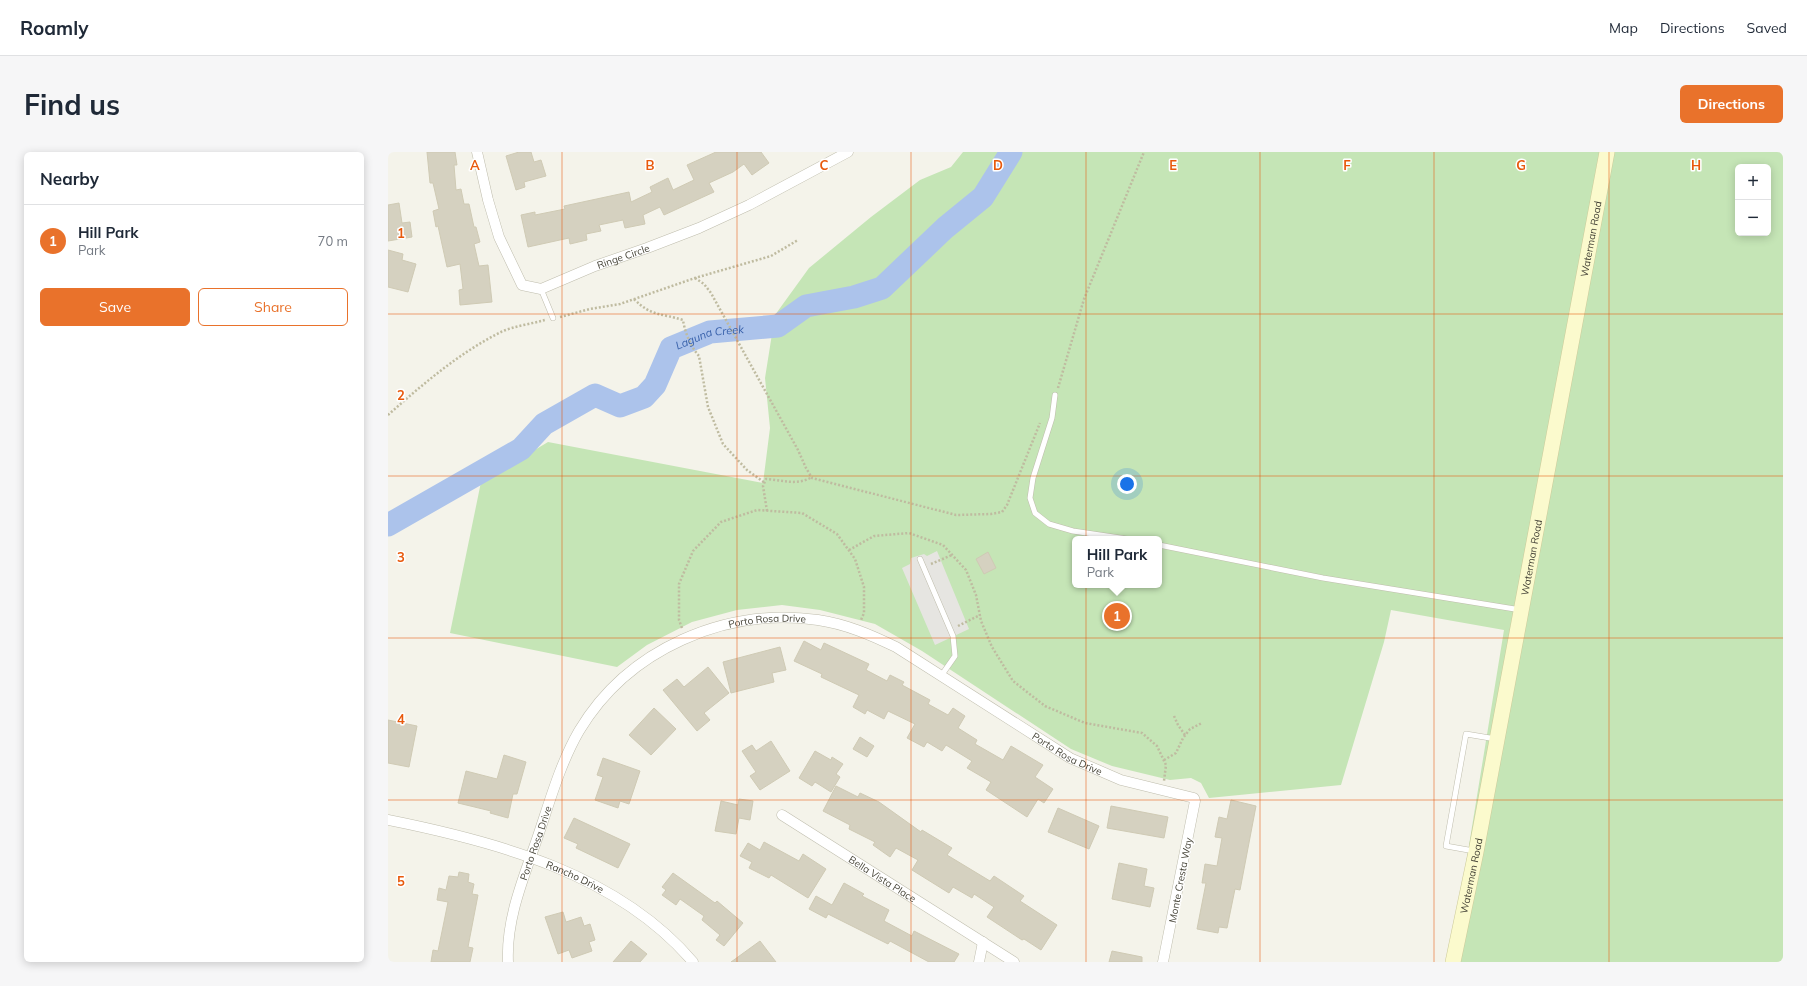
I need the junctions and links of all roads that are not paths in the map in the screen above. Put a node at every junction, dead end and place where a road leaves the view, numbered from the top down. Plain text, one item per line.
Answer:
1 (478, 152) edge
2 (848, 152) edge
3 (1608, 152) edge
4 (541, 289) junction
5 (554, 318) road end
6 (1056, 395) road end
7 (1107, 536) edge
8 (1162, 546) edge
9 (920, 559) dead end
10 (1522, 610) junction
11 (941, 676) junction
12 (1498, 739) junction
13 (1194, 798) joint
14 (782, 815) dead end
15 (388, 820) edge
16 (1476, 852) junction
17 (530, 859) junction
18 (983, 942) junction
19 (508, 962) edge
20 (693, 962) edge
21 (979, 962) edge
22 (1014, 962) edge
23 (1163, 962) edge
24 (1454, 962) edge

1 - 4 street
2 - 4 street, Ringe Circle
3 - 10 main road, Waterman Road
4 - 5 lane
6 - 7 lane
8 - 10 lane
9 - 11 lane
10 - 12 main road, Waterman Road
11 - 13 street, Porto Rosa Drive
11 - 17 street, Porto Rosa Drive
12 - 16 main road, Waterman Road
12 - 16 lane
13 - 23 street, Monte Cresta Way
14 - 18 street, Bella Vista Place
15 - 17 street, Rancho Drive
16 - 24 main road, Waterman Road
17 - 19 street, Porto Rosa Drive
17 - 20 street, Rancho Drive
18 - 21 street
18 - 22 street, Bella Vista Place

